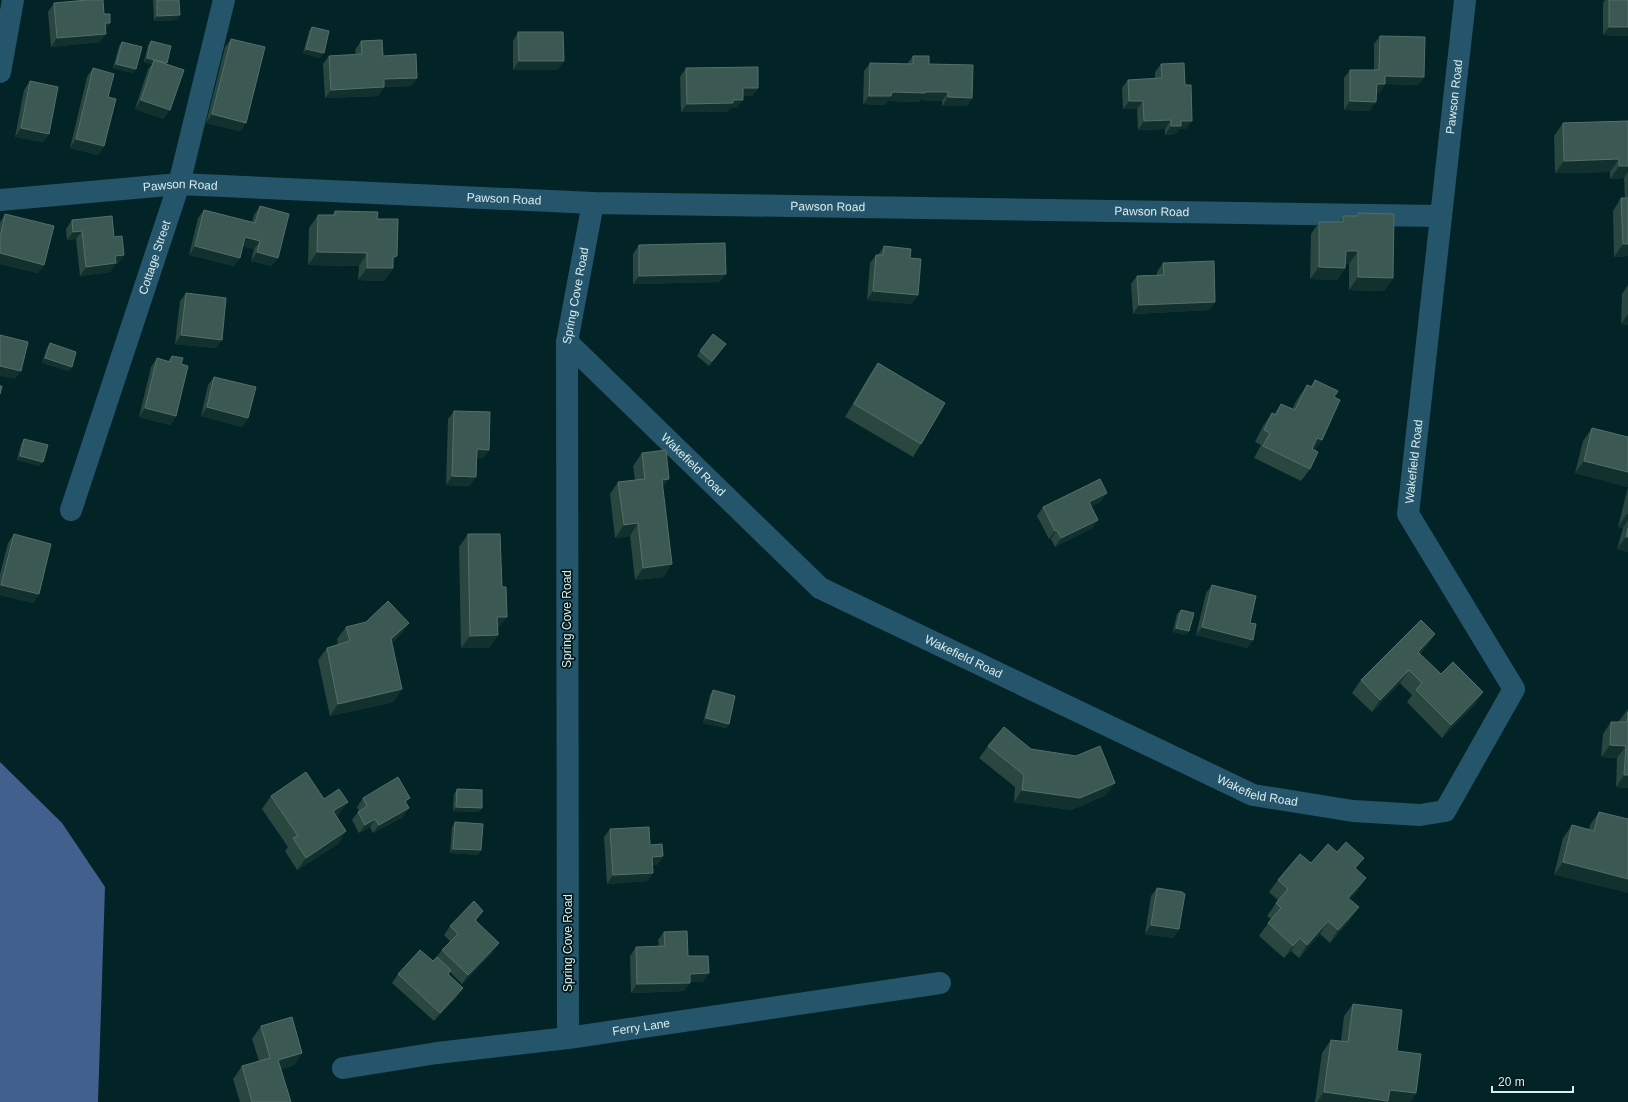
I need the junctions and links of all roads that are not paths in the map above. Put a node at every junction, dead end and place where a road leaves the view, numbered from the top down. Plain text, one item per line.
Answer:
1 (13, 0) edge
2 (224, 0) edge
3 (1465, 0) edge
4 (0, 72) edge
5 (178, 184) junction
6 (0, 200) edge
7 (593, 203) junction
8 (1440, 216) junction
9 (567, 342) junction
10 (71, 510) dead end
11 (940, 983) dead end
12 (568, 1038) junction
13 (343, 1068) dead end

1 - 4 street
2 - 5 street, Cottage Street
3 - 8 street, Pawson Road
5 - 6 street, Pawson Road
5 - 7 street, Pawson Road
5 - 10 street, Cottage Street
7 - 8 street, Pawson Road
7 - 9 street, Spring Cove Road
8 - 9 street, Wakefield Road
9 - 12 street, Spring Cove Road
11 - 12 street, Ferry Lane
12 - 13 street, Ferry Lane

